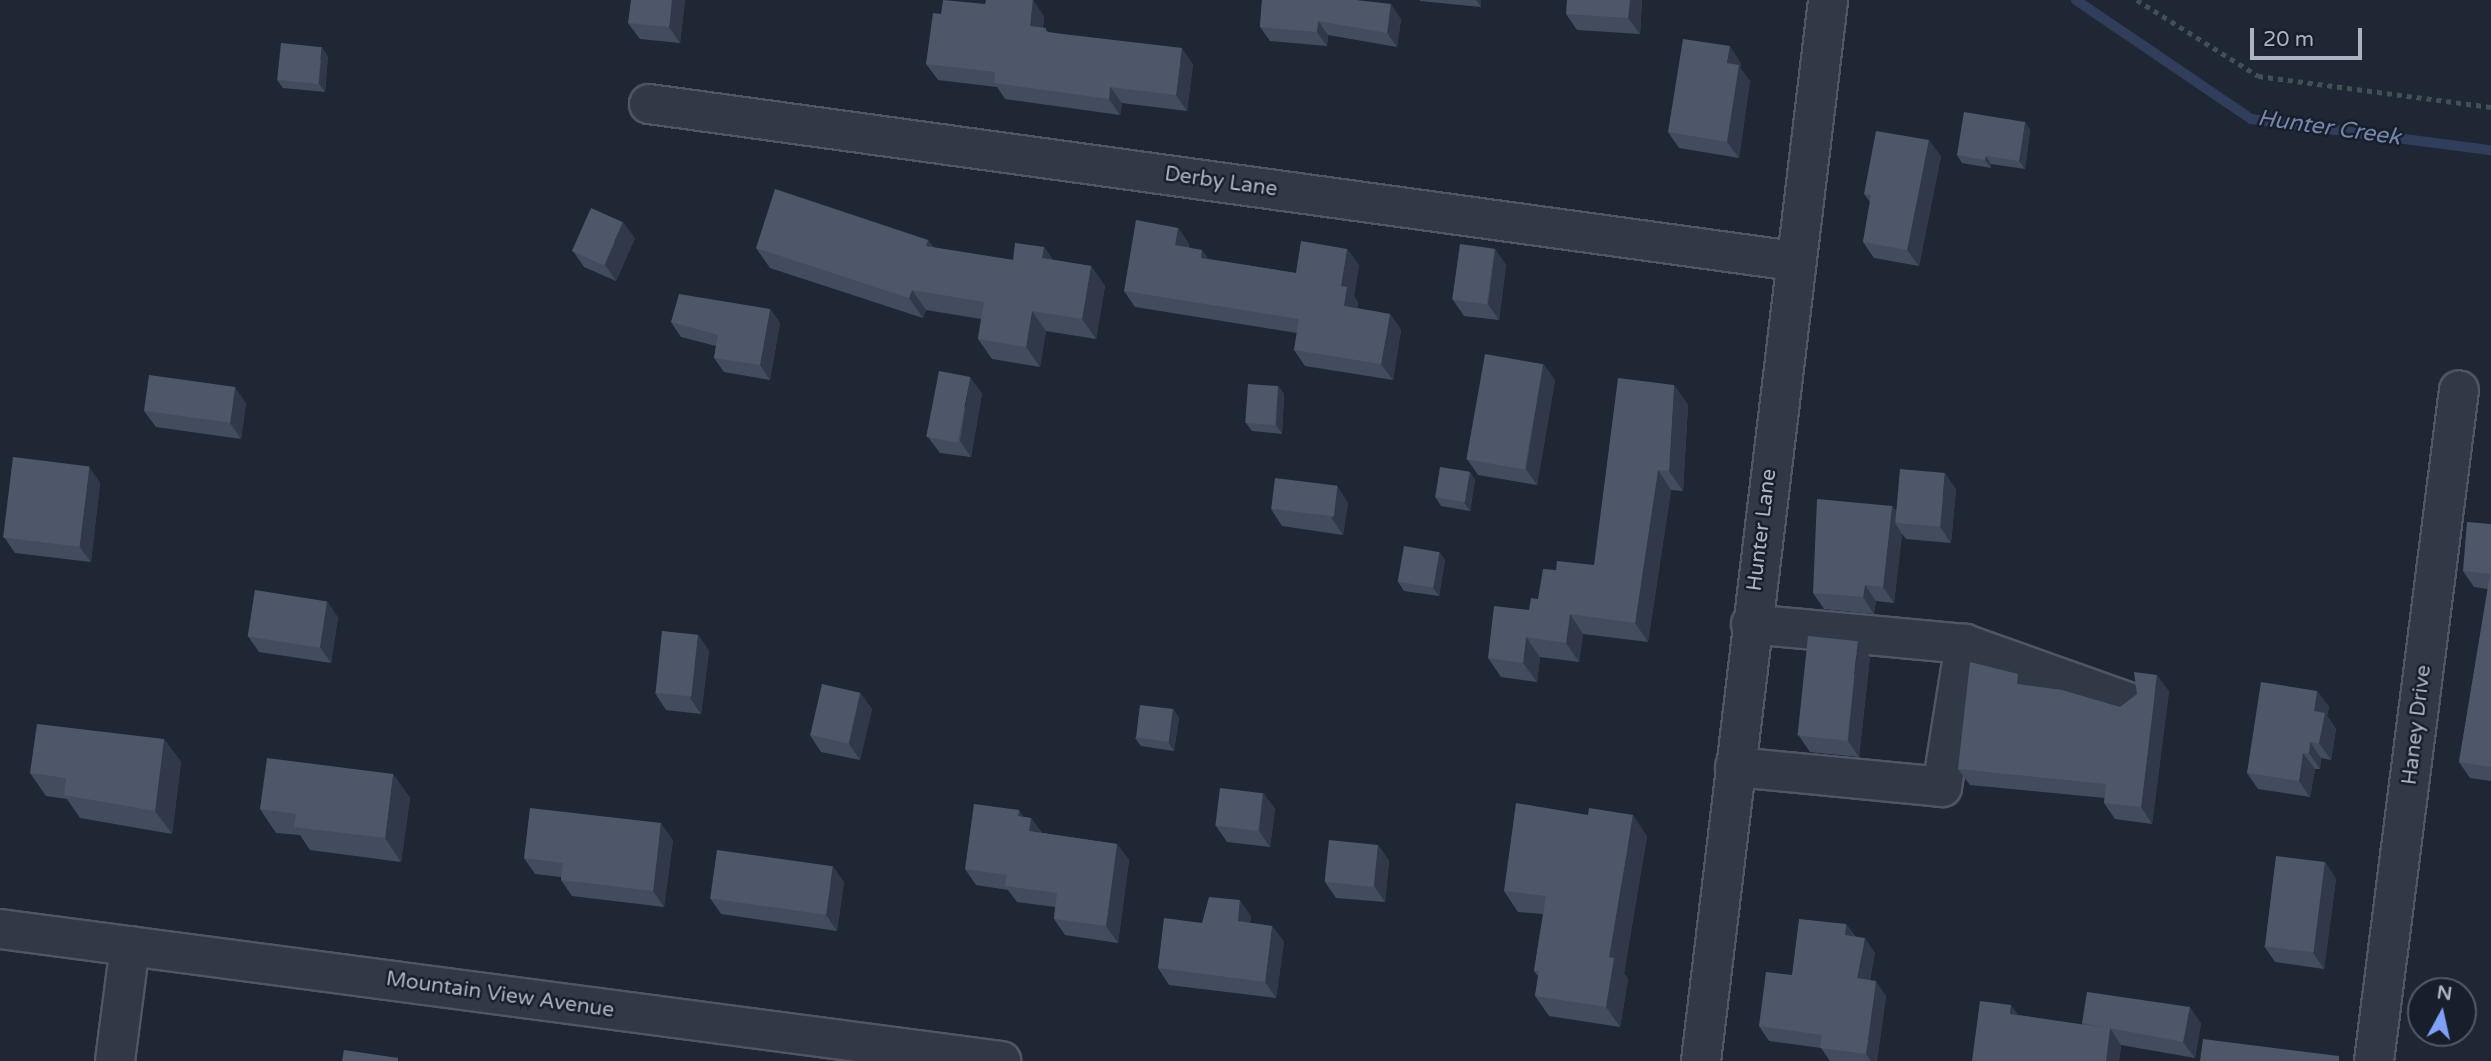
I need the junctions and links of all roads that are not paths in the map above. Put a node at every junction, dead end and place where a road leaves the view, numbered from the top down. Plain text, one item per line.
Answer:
1 (1828, 0) edge
2 (649, 104) dead end
3 (1793, 261) junction
4 (2459, 390) dead end
5 (1751, 624) junction
6 (1965, 644) junction
7 (2128, 702) edge
8 (1735, 767) junction
9 (0, 929) edge
10 (130, 946) junction
11 (115, 1061) edge
12 (1001, 1061) edge
13 (1701, 1061) edge
14 (2374, 1061) edge

1 - 3 street, Hunter Lane
2 - 3 street, Derby Lane
3 - 5 street, Hunter Lane
4 - 14 street, Haney Drive
5 - 6 street
5 - 8 street, Hunter Lane
6 - 7 street
6 - 8 street
8 - 13 street, Hunter Lane
9 - 10 street, Mountain View Avenue
10 - 11 street
10 - 12 street, Mountain View Avenue

